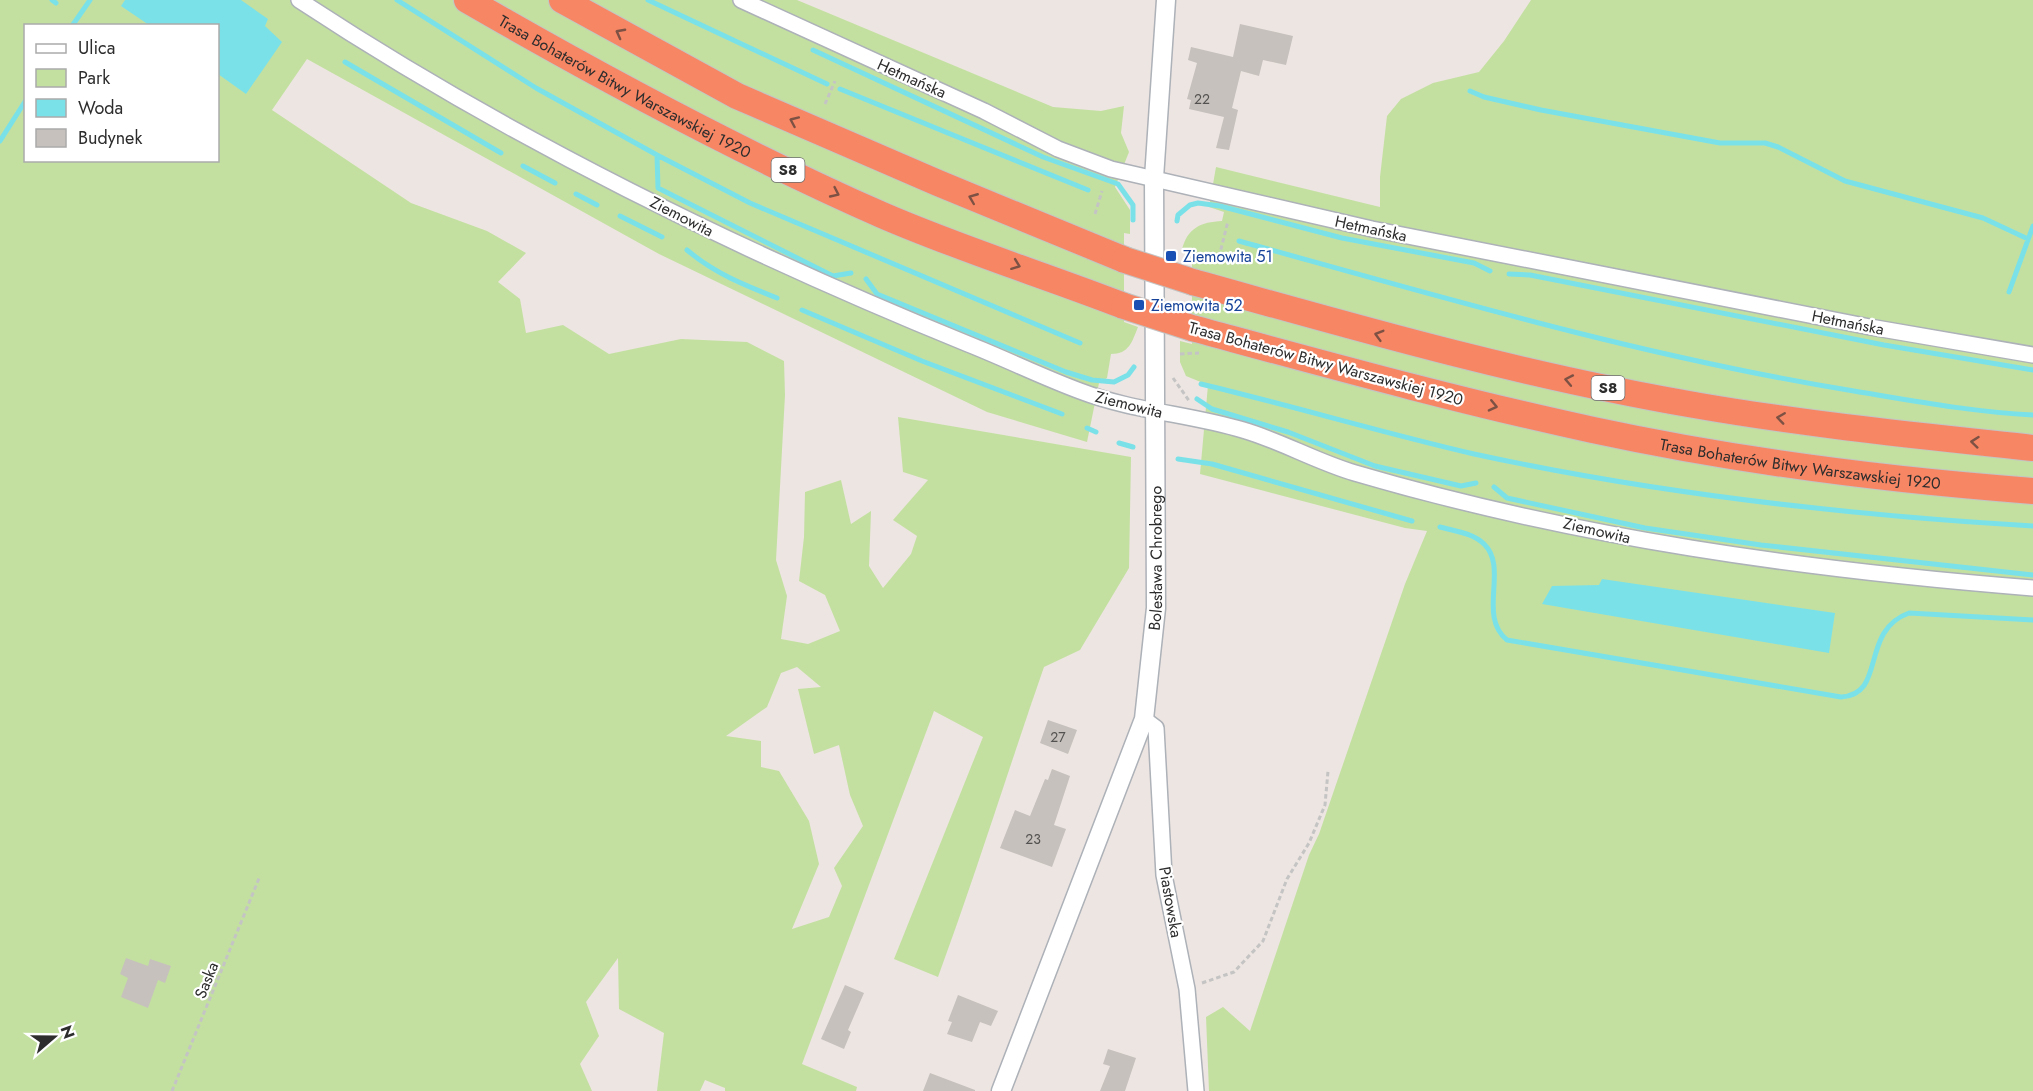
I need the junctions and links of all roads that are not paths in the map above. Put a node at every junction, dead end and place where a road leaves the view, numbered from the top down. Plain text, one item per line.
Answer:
1 (299, 0) edge
2 (467, 0) edge
3 (562, 0) edge
4 (741, 0) edge
5 (1166, 0) edge
6 (1154, 178) junction
7 (2033, 355) edge
8 (1155, 411) junction
9 (2033, 448) edge
10 (2033, 491) edge
11 (2033, 588) edge
12 (1144, 719) junction
13 (1001, 1091) edge
14 (1196, 1091) edge

1 - 8 street, Ziemowita
2 -> 10 highway, Trasa Bohaterów Bitwy Warszawskiej 1920 / S8, bridge
9 -> 3 highway, S8, bridge
4 - 6 street, Hetmańska
5 - 6 street, Bolesława Chrobrego
6 - 7 street, Hetmańska
6 - 8 street, Bolesława Chrobrego
8 - 11 street, Ziemowita
8 - 12 street, Bolesława Chrobrego
12 - 13 street, Bolesława Chrobrego
12 - 14 street, Piastowska

